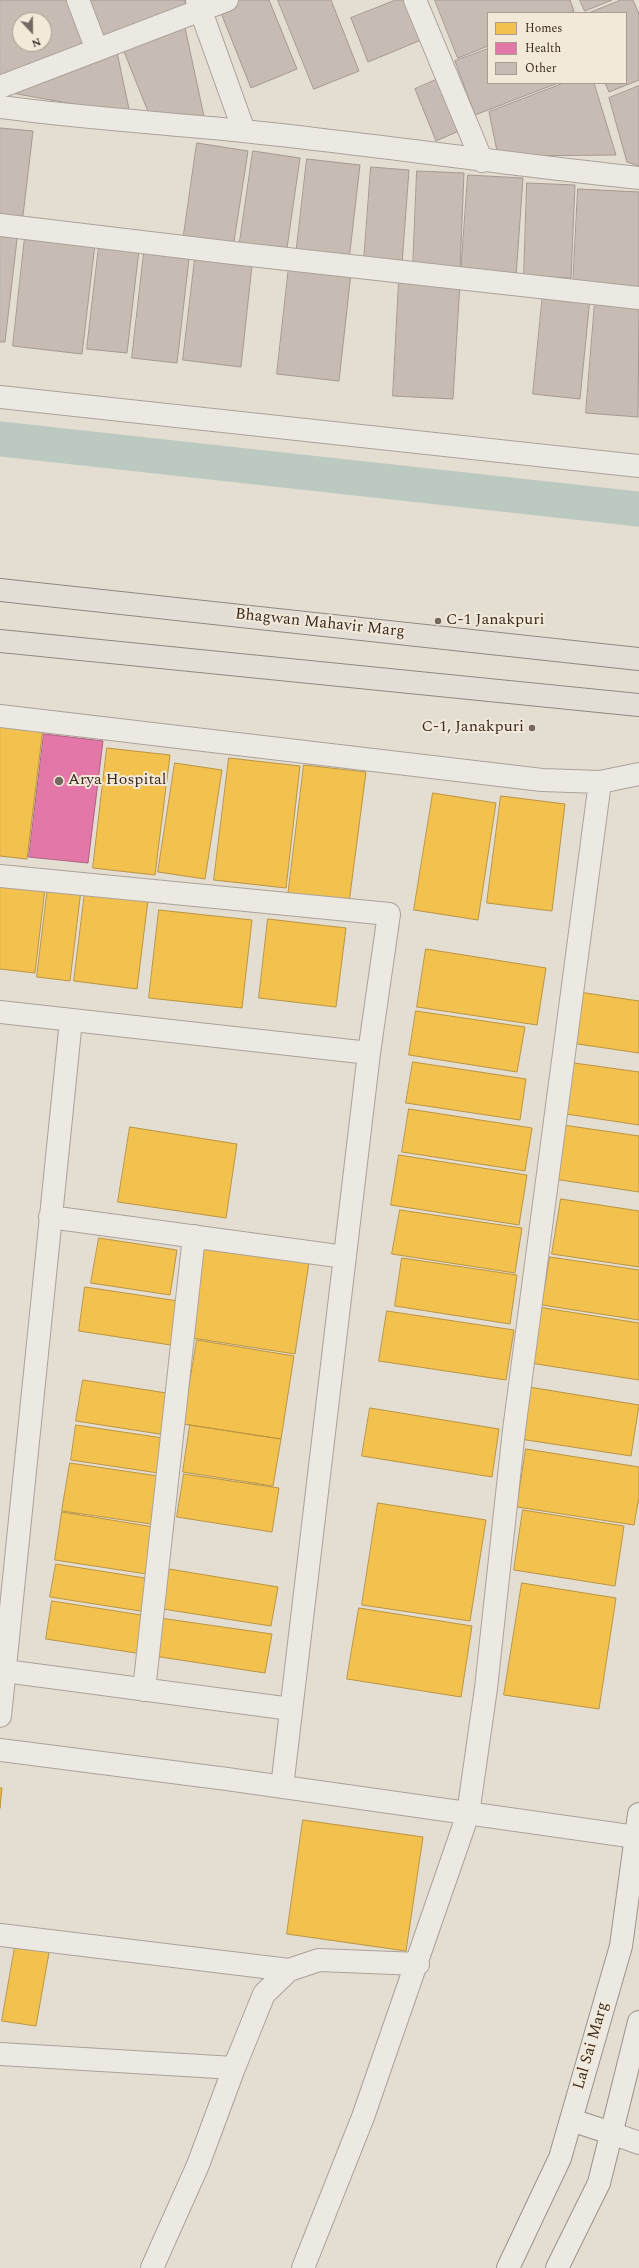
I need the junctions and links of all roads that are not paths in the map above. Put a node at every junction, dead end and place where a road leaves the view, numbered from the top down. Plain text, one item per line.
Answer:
1 (78, 0) edge
2 (227, 0) edge
3 (415, 0) edge
4 (199, 5) edge
5 (97, 50) junction
6 (0, 86) edge
7 (0, 107) edge
8 (244, 131) junction
9 (482, 161) junction
10 (639, 178) edge
11 (0, 225) edge
12 (639, 298) edge
13 (0, 397) edge
14 (639, 466) edge
15 (0, 590) edge
16 (0, 642) edge
17 (639, 659) edge
18 (639, 705) edge
19 (0, 716) edge
20 (639, 774) edge
21 (600, 782) junction
22 (0, 876) edge
23 (0, 1012) edge
24 (70, 1020) junction
25 (369, 1053) junction
26 (50, 1216) junction
27 (194, 1236) junction
28 (345, 1257) junction
29 (4, 1670) junction
30 (144, 1690) junction
31 (291, 1709) junction
32 (0, 1716) edge
33 (0, 1750) edge
34 (282, 1787) junction
35 (468, 1814) junction
36 (639, 1814) edge
37 (636, 1837) junction
38 (0, 1935) edge
39 (418, 1964) junction
40 (289, 1970) junction
41 (639, 2022) edge
42 (0, 2054) edge
43 (234, 2068) junction
44 (570, 2120) junction
45 (611, 2133) junction
46 (639, 2143) edge
47 (152, 2268) edge
48 (303, 2268) edge
49 (508, 2268) edge
50 (557, 2268) edge

1 - 5 street
2 - 4 street
3 - 9 street
4 - 5 street
4 - 8 street
5 - 6 street
7 - 8 street
8 - 9 street
9 - 10 street
11 - 12 street
13 - 14 street
15 - 17 main road, Bhagwan Mahavir Marg
16 - 18 main road
19 - 21 street
20 - 21 street
21 - 35 street
22 - 25 street
23 - 24 street
24 - 25 street
24 - 26 street
25 - 28 street
26 - 27 street
26 - 29 street
27 - 28 street
27 - 30 street
28 - 31 street
29 - 30 street
29 - 32 street
30 - 31 street
31 - 34 street
33 - 34 street
34 - 35 street
35 - 37 street
35 - 39 street
36 - 37 street, Lal Sai Marg
37 - 44 street, Lal Sai Marg
38 - 40 street
39 - 40 street
39 - 48 street
40 - 43 street
41 - 45 street
42 - 43 street
43 - 47 street
44 - 45 street
44 - 49 street, Lal Sai Marg
45 - 46 street
45 - 50 street

